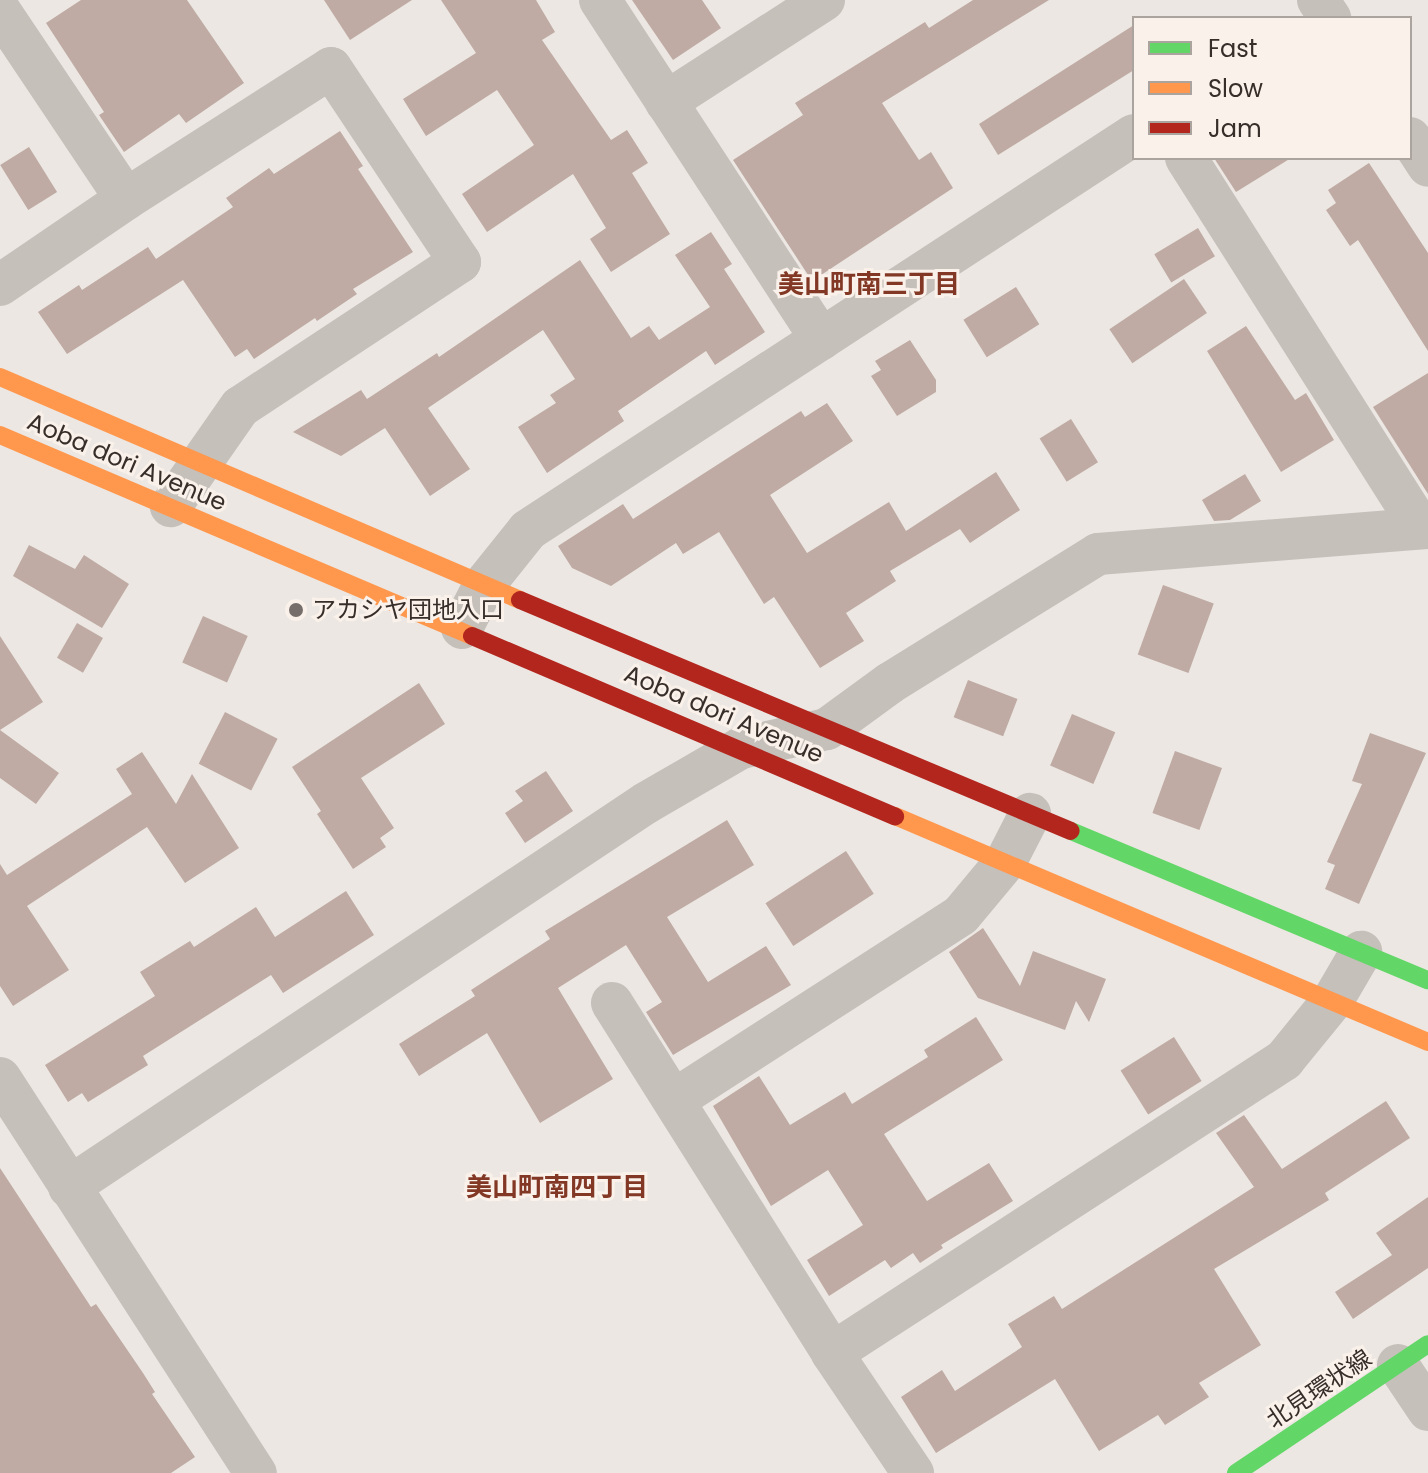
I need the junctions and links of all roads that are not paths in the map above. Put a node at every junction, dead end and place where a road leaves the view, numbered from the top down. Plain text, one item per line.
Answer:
1 (600, 0) edge
2 (824, 0) edge
3 (0, 11) edge
4 (666, 102) junction
5 (1132, 136) edge
6 (1412, 141) edge
7 (1187, 160) edge
8 (1428, 166) edge
9 (126, 199) junction
10 (0, 285) edge
11 (821, 339) junction
12 (0, 377) edge
13 (0, 435) edge
14 (202, 462) junction
15 (171, 506) junction
16 (1424, 528) edge
17 (484, 585) junction
18 (462, 628) junction
19 (827, 729) junction
20 (741, 748) junction
21 (1030, 814) junction
22 (1006, 861) junction
23 (1361, 952) junction
24 (1428, 980) edge
25 (1333, 1000) junction
26 (612, 1003) dead end
27 (1428, 1042) edge
28 (0, 1078) edge
29 (674, 1100) junction
30 (69, 1187) junction
31 (832, 1353) junction
32 (1413, 1355) edge
33 (1428, 1410) edge
34 (243, 1468) edge
35 (913, 1473) edge
36 (1236, 1473) edge

1 - 4 street
2 - 4 street
3 - 9 street
4 - 11 street
5 - 11 street
6 - 8 street
7 - 16 street
9 - 10 street
9 - 14 street
11 - 17 street
12 - 14 street, Aoba dori Avenue
13 - 15 street, Aoba dori Avenue
14 - 15 street
14 - 17 street, Aoba dori Avenue
15 - 18 street, Aoba dori Avenue
16 - 19 street
17 - 18 street
17 - 19 street, Aoba dori Avenue
18 - 20 street, Aoba dori Avenue
19 - 20 street
19 - 21 street, Aoba dori Avenue
20 - 22 street, Aoba dori Avenue
20 - 30 street
21 - 22 street
21 - 23 street, Aoba dori Avenue
22 - 25 street, Aoba dori Avenue
22 - 29 street
23 - 24 street, Aoba dori Avenue
23 - 25 street
25 - 27 street, Aoba dori Avenue
25 - 31 street
26 - 29 street
28 - 30 street
29 - 31 street
30 - 34 street
31 - 35 street
32 - 33 street
32 - 36 street, 北見環状線

